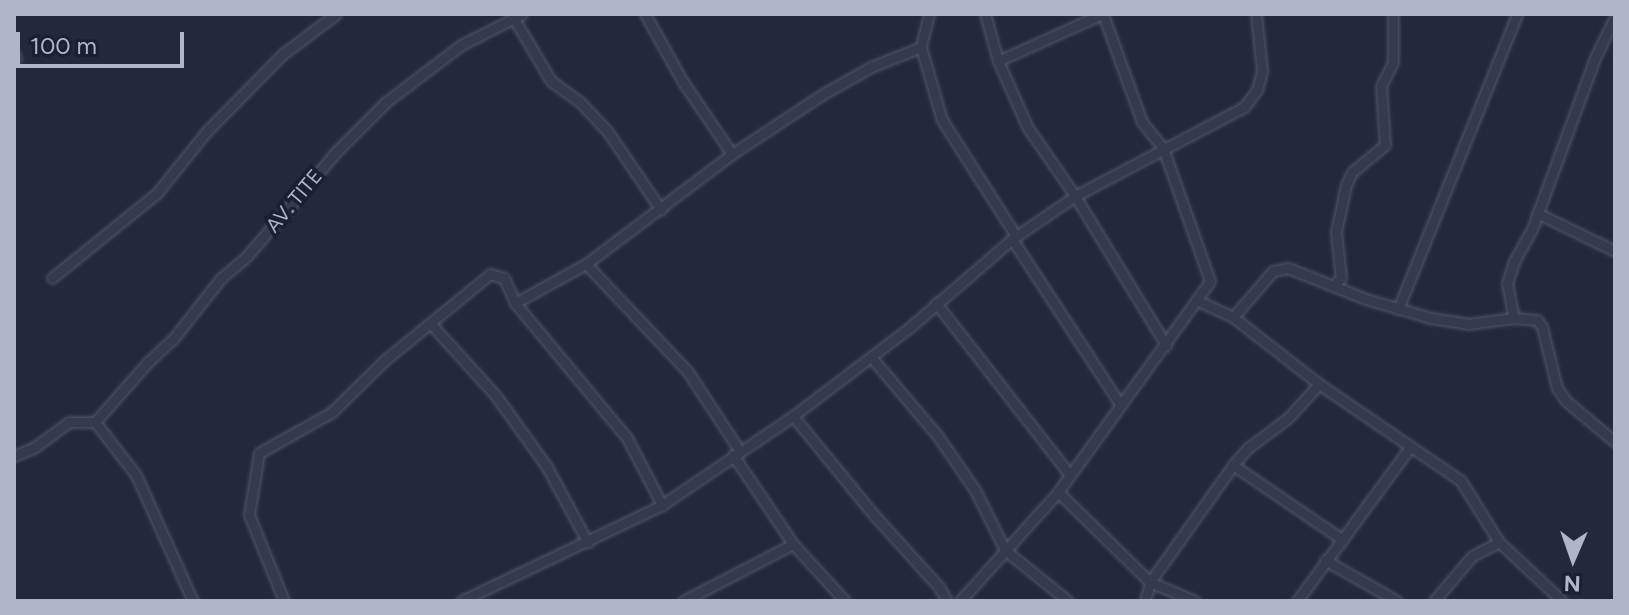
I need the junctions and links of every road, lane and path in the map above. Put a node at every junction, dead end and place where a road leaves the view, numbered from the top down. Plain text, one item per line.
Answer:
1 (336, 14) edge
2 (645, 14) edge
3 (929, 14) edge
4 (985, 14) edge
5 (1103, 14) edge
6 (1256, 14) edge
7 (1393, 14) edge
8 (1517, 14) edge
9 (517, 15) edge
10 (1615, 17) edge
11 (921, 47) junction
12 (998, 61) junction
13 (1163, 148) junction
14 (732, 154) junction
15 (1075, 196) junction
16 (661, 210) junction
17 (1537, 213) junction
18 (1014, 237) junction
19 (1614, 246) edge
20 (586, 264) junction
21 (52, 278) dead end
22 (1333, 286) junction
23 (1196, 300) junction
24 (515, 303) junction
25 (936, 303) junction
26 (1398, 309) junction
27 (1233, 317) junction
28 (1514, 318) junction
29 (431, 324) junction
30 (1166, 345) junction
31 (871, 357) junction
32 (1319, 384) junction
33 (1120, 404) junction
34 (793, 416) junction
35 (95, 422) junction
36 (1615, 442) edge
37 (1411, 446) junction
38 (736, 452) junction
39 (14, 456) edge
40 (1233, 465) junction
41 (1069, 474) junction
42 (1058, 492) junction
43 (662, 505) junction
44 (1343, 540) junction
45 (1499, 542) junction
46 (588, 543) junction
47 (793, 544) junction
48 (1005, 550) junction
49 (1325, 560) junction
50 (1150, 582) junction
51 (193, 601) edge
52 (284, 601) edge
53 (461, 601) edge
54 (683, 601) edge
55 (845, 601) edge
56 (947, 601) edge
57 (960, 601) edge
58 (1068, 601) edge
59 (1145, 601) edge
60 (1195, 601) edge
61 (1297, 601) edge
62 (1397, 601) edge
63 (1434, 601) edge
64 (1562, 601) edge

1 - 21 street
2 - 14 street
3 - 11 street
4 - 12 street
5 - 12 street
5 - 13 street
6 - 13 street
7 - 22 street
8 - 26 street
9 - 16 street
9 - 35 street, AV. TITE
10 - 17 street
11 - 14 street
11 - 18 street
12 - 15 street
13 - 15 street
13 - 23 street
14 - 16 street
15 - 18 street
15 - 30 street
16 - 20 street
17 - 19 street
17 - 28 street
18 - 25 street
18 - 33 street
20 - 24 street
20 - 38 street
22 - 26 street
22 - 27 street
23 - 27 street
23 - 30 street
24 - 29 street
24 - 43 street
25 - 31 street
25 - 41 street
26 - 28 street
27 - 32 street
28 - 36 street
29 - 46 street
29 - 52 street
30 - 33 street
31 - 34 street
31 - 48 street
32 - 37 street
32 - 40 street
33 - 41 street
34 - 38 street
34 - 56 street
35 - 39 street
35 - 51 street
37 - 44 street
37 - 45 street
38 - 43 street
38 - 47 street
40 - 44 street
40 - 50 street
41 - 42 street
42 - 48 street
42 - 50 street
43 - 46 street
44 - 49 street
45 - 63 street
45 - 64 street
46 - 53 street
47 - 54 street
47 - 55 street
48 - 57 street
48 - 58 street
49 - 61 street
49 - 62 street
50 - 59 street
50 - 60 street

